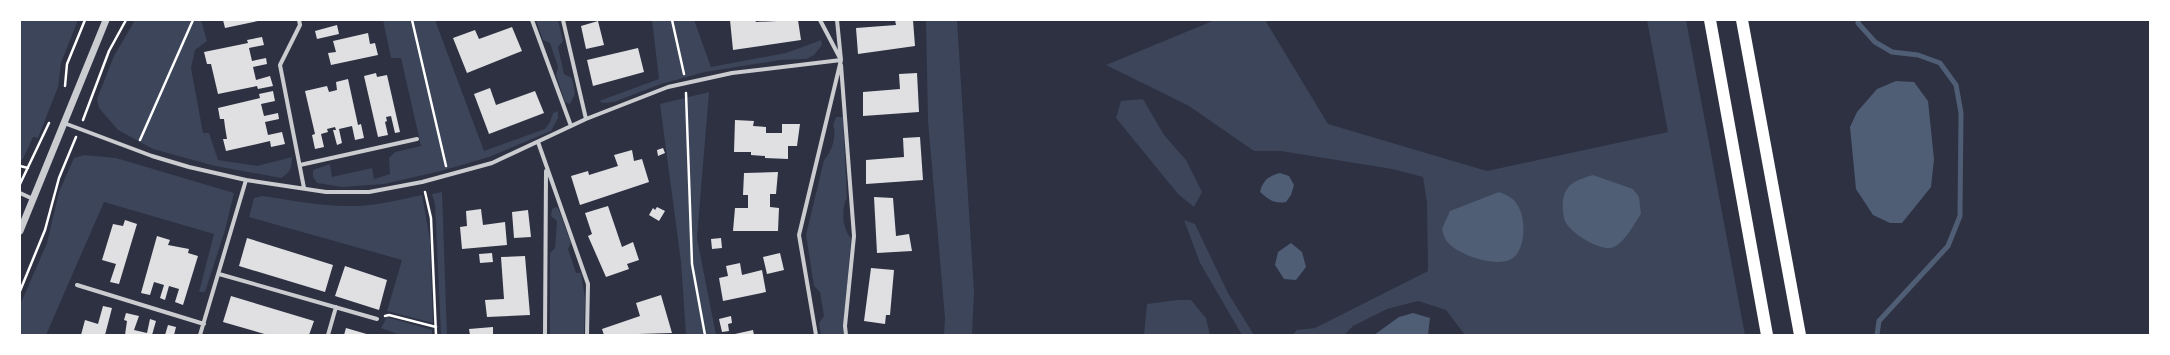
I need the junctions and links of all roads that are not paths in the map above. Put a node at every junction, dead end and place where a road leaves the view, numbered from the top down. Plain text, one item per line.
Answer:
1 (106, 20) edge
2 (299, 20) edge
3 (532, 20) edge
4 (563, 20) edge
5 (820, 20) edge
6 (837, 20) edge
7 (1710, 20) edge
8 (1742, 20) edge
9 (840, 60) junction
10 (586, 119) junction
11 (64, 123) junction
12 (570, 126) junction
13 (417, 139) dead end
14 (538, 142) junction
15 (300, 165) junction
16 (546, 166) junction
17 (246, 180) junction
18 (304, 188) junction
19 (20, 193) edge
20 (33, 199) junction
21 (20, 231) edge
22 (220, 274) junction
23 (77, 285) dead end
24 (336, 307) junction
25 (377, 319) road end
26 (204, 324) junction
27 (200, 335) edge
28 (328, 335) edge
29 (545, 335) edge
30 (588, 335) edge
31 (816, 335) edge
32 (846, 335) edge
33 (1767, 335) edge
34 (1800, 335) edge

1 - 11 street
2 - 15 street
3 - 12 street
4 - 10 street
5 - 9 street
6 - 9 street
7 - 33 highway
8 - 34 highway
9 - 10 street
9 - 31 street
9 - 32 street
10 - 12 street
11 - 17 street
11 - 20 street
12 - 14 street
13 - 15 street
14 - 16 street
14 - 18 street
15 - 18 street
16 - 29 street
16 - 30 street
17 - 18 street
17 - 22 street
19 - 20 street
20 - 21 street
22 - 24 street
22 - 26 street
23 - 26 street
24 - 25 street
24 - 28 street
26 - 27 street

